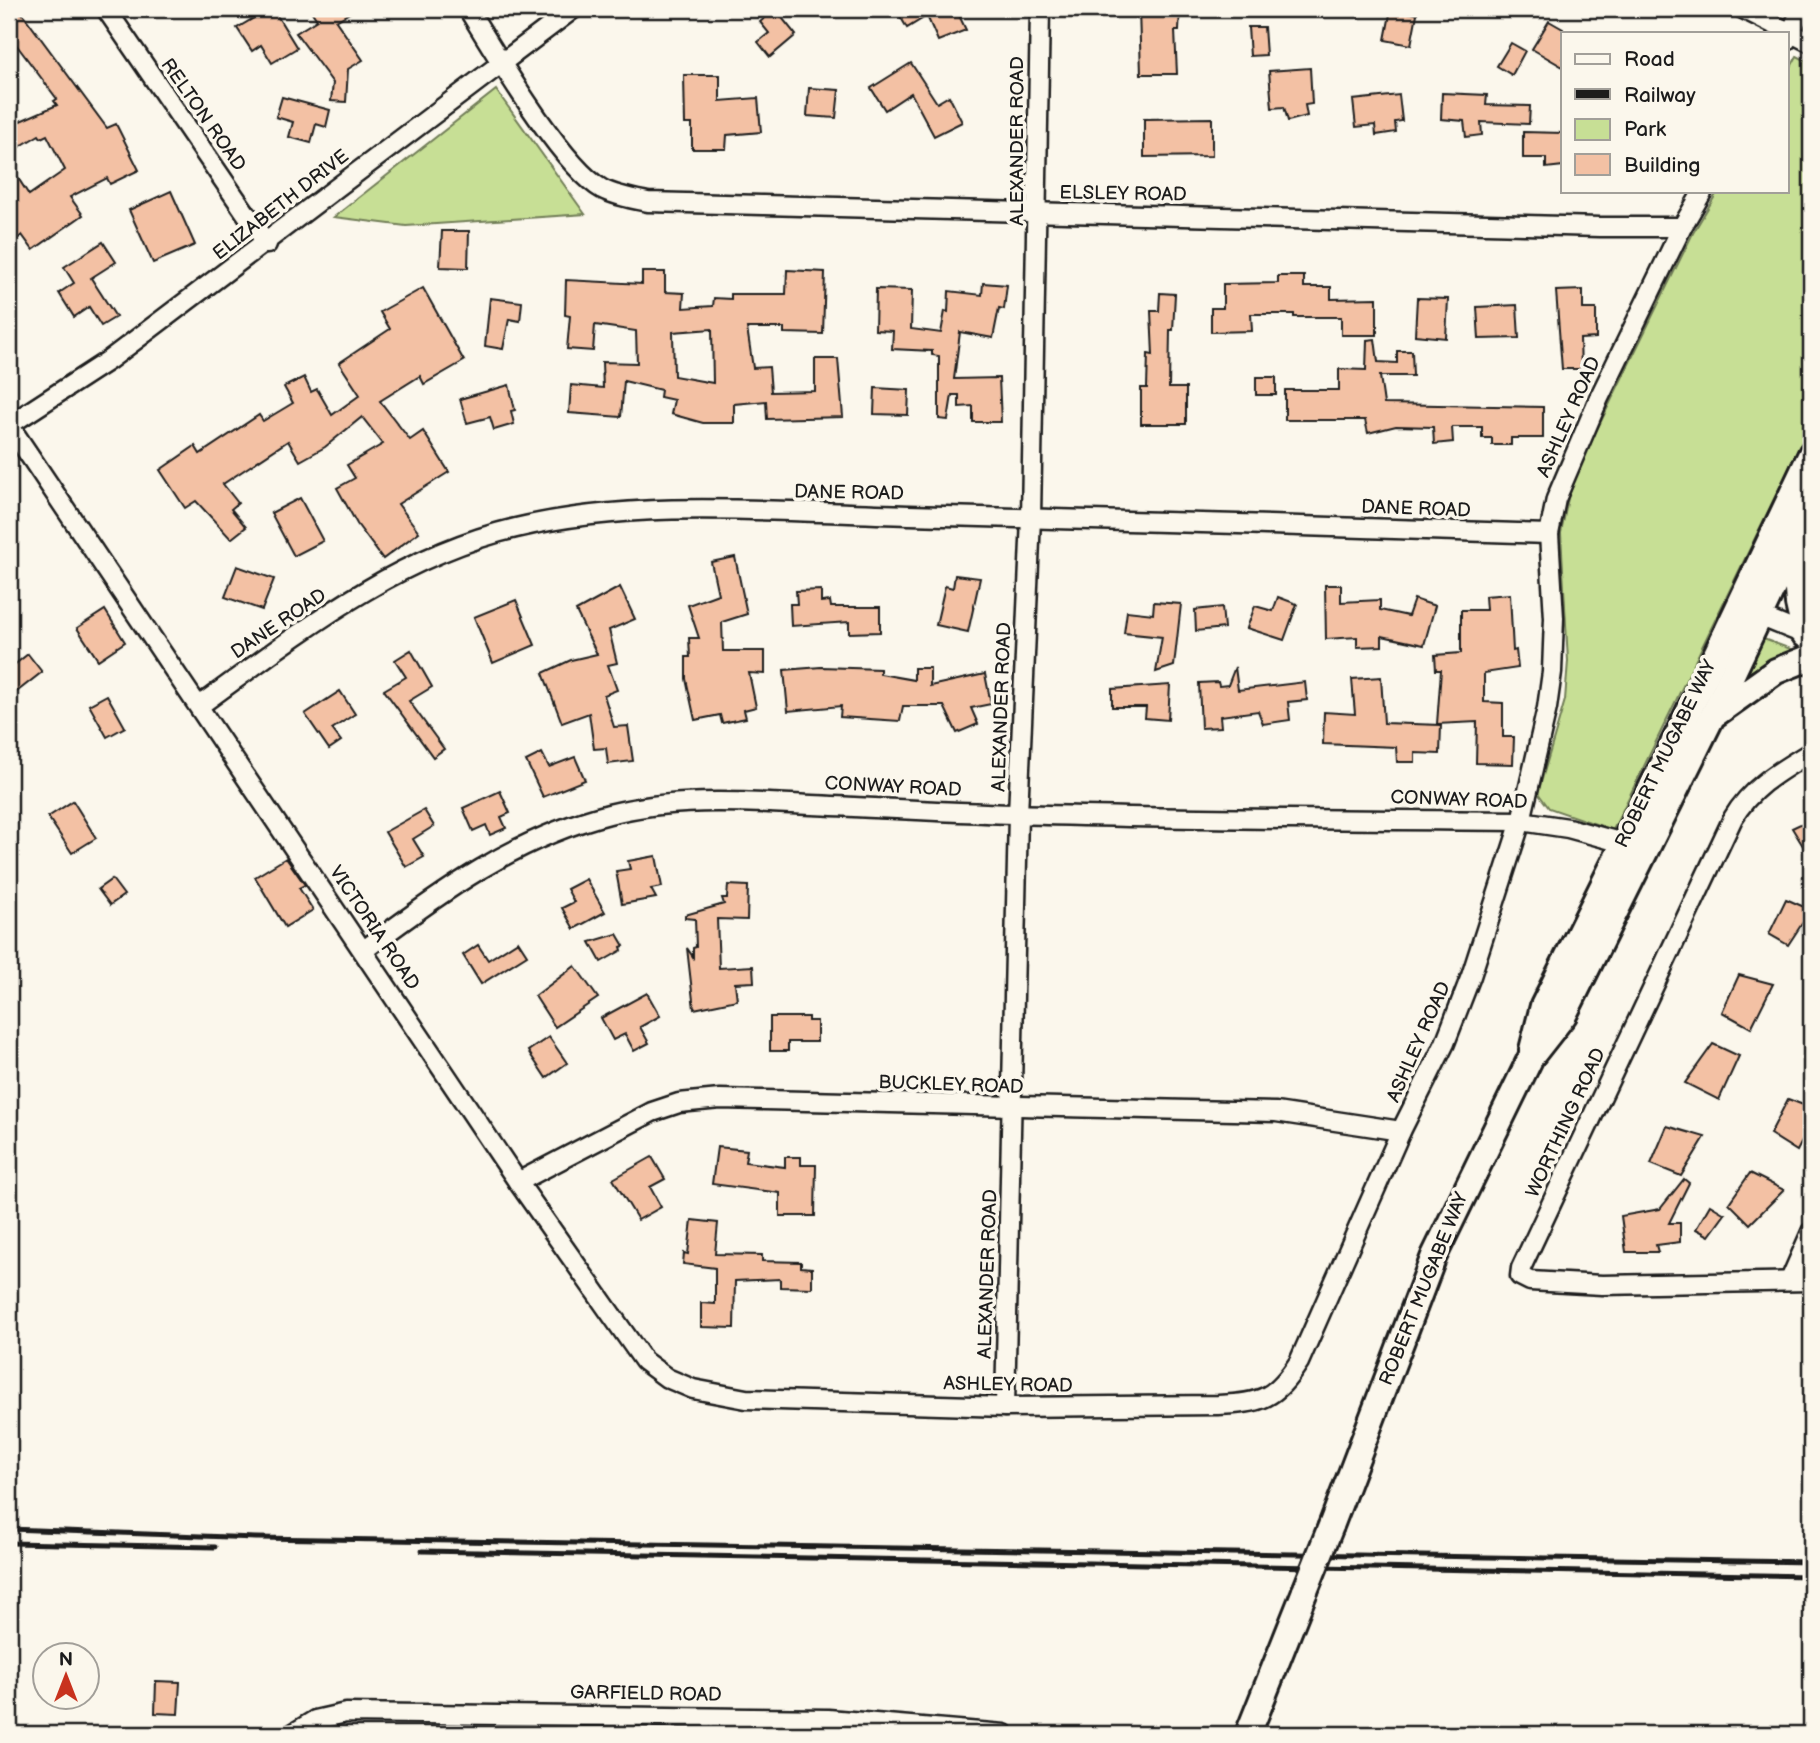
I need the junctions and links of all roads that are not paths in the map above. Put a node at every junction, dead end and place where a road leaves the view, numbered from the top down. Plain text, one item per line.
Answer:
1 (106, 9) edge
2 (468, 9) edge
3 (573, 9) edge
4 (1040, 9) edge
5 (1743, 9) edge
6 (1802, 9) edge
7 (1781, 32) edge
8 (1789, 37) edge
9 (1811, 43) edge
10 (501, 61) junction
11 (1702, 192) edge
12 (1038, 213) junction
13 (1682, 227) junction
14 (267, 244) junction
15 (9, 425) edge
16 (1811, 454) edge
17 (1811, 507) edge
18 (1031, 518) junction
19 (1549, 534) junction
20 (1783, 540) junction
21 (1759, 616) junction
22 (1809, 643) edge
23 (1713, 659) junction
24 (199, 706) junction
25 (1712, 717) junction
26 (1811, 752) edge
27 (1018, 814) junction
28 (1521, 821) junction
29 (1623, 843) junction
30 (364, 950) junction
31 (1531, 1057) junction
32 (1014, 1107) junction
33 (1401, 1131) junction
34 (518, 1182) junction
35 (1811, 1232) edge
36 (1790, 1280) junction
37 (1811, 1281) edge
38 (746, 1399) joint
39 (1005, 1407) junction
40 (828, 1726) edge
41 (292, 1734) edge
42 (1004, 1734) edge
43 (1248, 1734) edge

1 - 14 street, RELTON ROAD
2 - 10 street, ELSLEY ROAD
3 - 10 street, ELIZABETH DRIVE
4 - 12 street, ALEXANDER ROAD
5 - 7 street
6 - 8 street
8 - 9 street
10 - 12 street, ELSLEY ROAD
10 - 14 street, ELIZABETH DRIVE
11 - 13 street, ASHLEY ROAD
12 - 13 street, ELSLEY ROAD
12 - 18 street, ALEXANDER ROAD
13 - 19 street, ASHLEY ROAD
14 - 15 street, ELIZABETH DRIVE
15 - 24 street, VICTORIA ROAD
16 - 20 main road, ROBERT MUGABE WAY
17 - 20 main road, ROBERT MUGABE WAY
18 - 19 street, DANE ROAD
18 - 24 street, DANE ROAD
18 - 27 street, ALEXANDER ROAD
19 - 28 street, ASHLEY ROAD
20 - 21 main road, ROBERT MUGABE WAY
20 - 22 main road
20 - 23 main road, ROBERT MUGABE WAY
21 - 22 street
21 - 23 street
21 - 25 main road, ROBERT MUGABE WAY
22 - 25 main road
23 - 29 main road, ROBERT MUGABE WAY
24 - 30 street, VICTORIA ROAD
25 - 31 main road, ROBERT MUGABE WAY
26 - 36 street, WORTHING ROAD
27 - 28 street, CONWAY ROAD
27 - 30 street, CONWAY ROAD
27 - 32 street, ALEXANDER ROAD
28 - 29 street, CONWAY ROAD
28 - 33 street, ASHLEY ROAD
29 - 31 main road, ROBERT MUGABE WAY
30 - 34 street, VICTORIA ROAD
31 - 43 main road, ROBERT MUGABE WAY, bridge
32 - 33 street, BUCKLEY ROAD
32 - 34 street, BUCKLEY ROAD
32 - 39 street, ALEXANDER ROAD
33 - 39 street, ASHLEY ROAD
34 - 38 street, VICTORIA ROAD
35 - 36 street
36 - 37 street, WORTHING ROAD
38 - 39 street, ASHLEY ROAD
40 - 41 street, GARFIELD ROAD
40 - 42 street, GARFIELD ROAD

